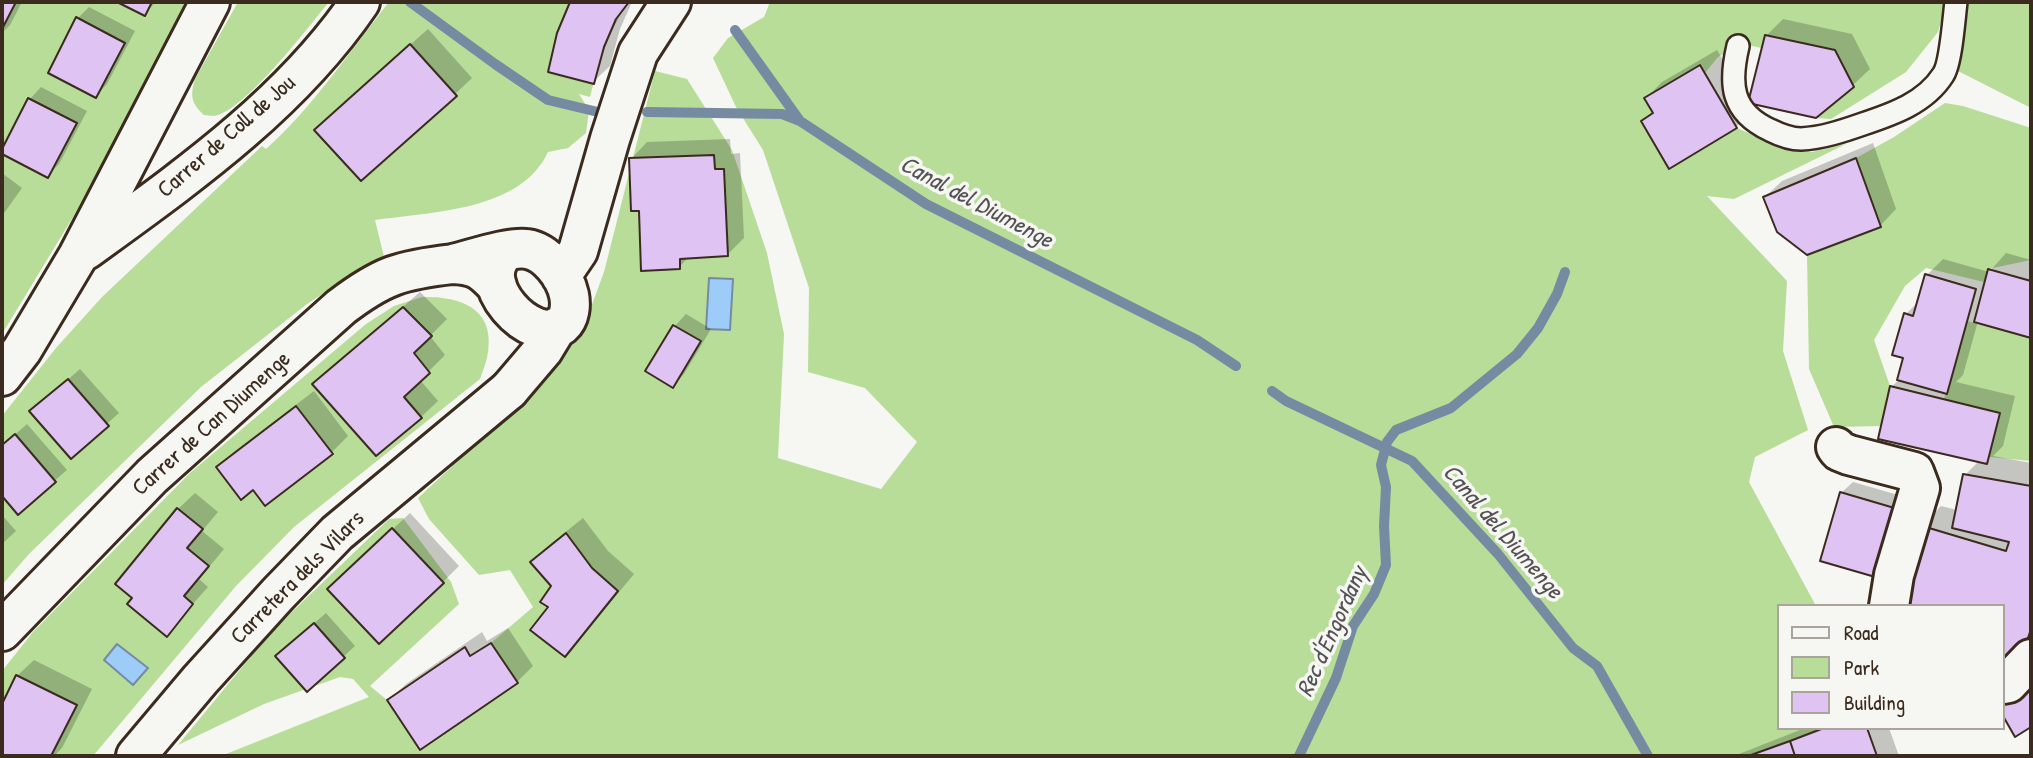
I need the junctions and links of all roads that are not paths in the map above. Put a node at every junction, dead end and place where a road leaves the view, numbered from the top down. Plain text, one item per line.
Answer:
1 (211, 2) edge
2 (360, 2) edge
3 (671, 2) edge
4 (1956, 2) edge
5 (1738, 46) dead end
6 (78, 256) junction
7 (502, 269) junction
8 (561, 276) junction
9 (519, 317) junction
10 (558, 327) junction
11 (2, 376) edge
12 (509, 390) junction
13 (1836, 447) dead end
14 (1889, 604) edge
15 (2, 631) edge
16 (2031, 659) edge
17 (2005, 683) edge
18 (136, 756) edge

1 - 6 street
2 - 6 street, Carrer de Coll de Jou
3 - 8 street
4 - 5 lane
6 - 11 street
7 - 8 street
7 - 9 street
7 - 15 street, Carrer de Can Diumenge
8 - 10 street
9 - 10 street
9 - 12 street, Carretera dels Vilars
10 - 12 street, Carretera dels Vilars
12 - 18 street, Carretera dels Vilars
13 - 14 street
16 - 17 street

